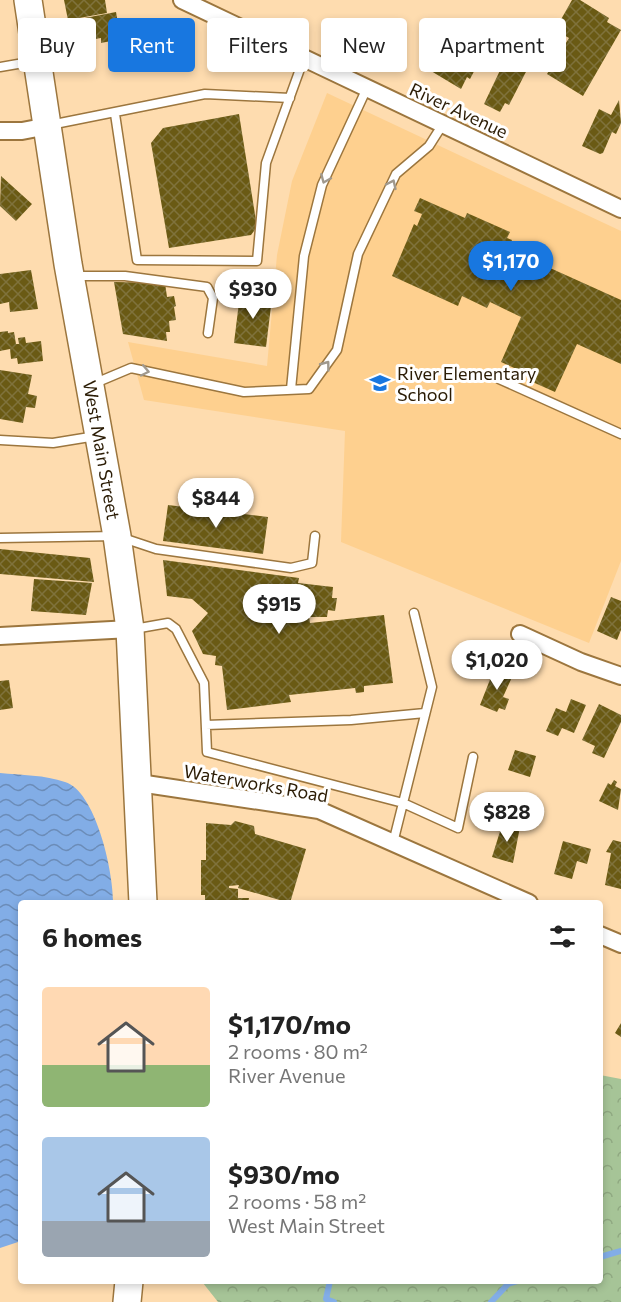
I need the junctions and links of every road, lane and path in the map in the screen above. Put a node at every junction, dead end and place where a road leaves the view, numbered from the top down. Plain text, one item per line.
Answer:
1 (28, 0) edge
2 (182, 0) edge
3 (31, 18) edge
4 (220, 18) edge
5 (309, 60) edge
6 (18, 64) edge
7 (0, 67) edge
8 (40, 72) edge
9 (299, 72) edge
10 (368, 88) junction
11 (290, 98) junction
12 (115, 114) junction
13 (443, 124) junction
14 (48, 126) junction
15 (0, 131) edge
16 (621, 209) edge
17 (70, 276) junction
18 (208, 333) dead end
19 (499, 379) dead end
20 (90, 385) junction
21 (291, 389) junction
22 (621, 434) edge
23 (99, 436) junction
24 (0, 440) edge
25 (315, 536) dead end
26 (117, 537) junction
27 (0, 538) edge
28 (414, 613) dead end
29 (130, 629) junction
30 (520, 634) dead end
31 (0, 636) edge
32 (621, 676) edge
33 (425, 713) junction
34 (206, 725) junction
35 (473, 757) dead end
36 (139, 783) junction
37 (403, 803) junction
38 (393, 843) junction
39 (142, 900) edge
40 (522, 900) edge
41 (603, 936) edge
42 (621, 944) edge
43 (129, 1284) edge
44 (127, 1302) edge

1 - 3 main road, West Main Street
2 - 4 street, River Avenue
5 - 10 street, River Avenue
6 - 7 lane
8 - 14 main road, West Main Street
9 - 11 lane
10 - 13 street, River Avenue
10 -> 21 lane
11 - 12 lane
11 - 12 lane
12 - 14 lane
13 - 16 street, River Avenue
21 -> 13 lane
14 - 15 street
14 - 17 main road, West Main Street
17 - 18 lane
17 - 20 main road, West Main Street
19 - 22 lane
20 -> 21 lane
20 - 23 main road, West Main Street
23 - 24 lane
23 - 26 main road, West Main Street
25 - 26 lane
26 - 27 lane
26 - 29 main road, West Main Street
28 - 33 lane
29 - 31 street
29 - 34 lane
29 - 36 main road, West Main Street
30 - 32 street
33 - 34 lane
33 - 37 lane
34 - 37 lane
35 - 37 lane
36 - 38 street, Waterworks Road
36 - 39 main road, West Main Street
37 - 38 lane
38 - 40 street, Waterworks Road
41 - 42 street
43 - 44 main road

